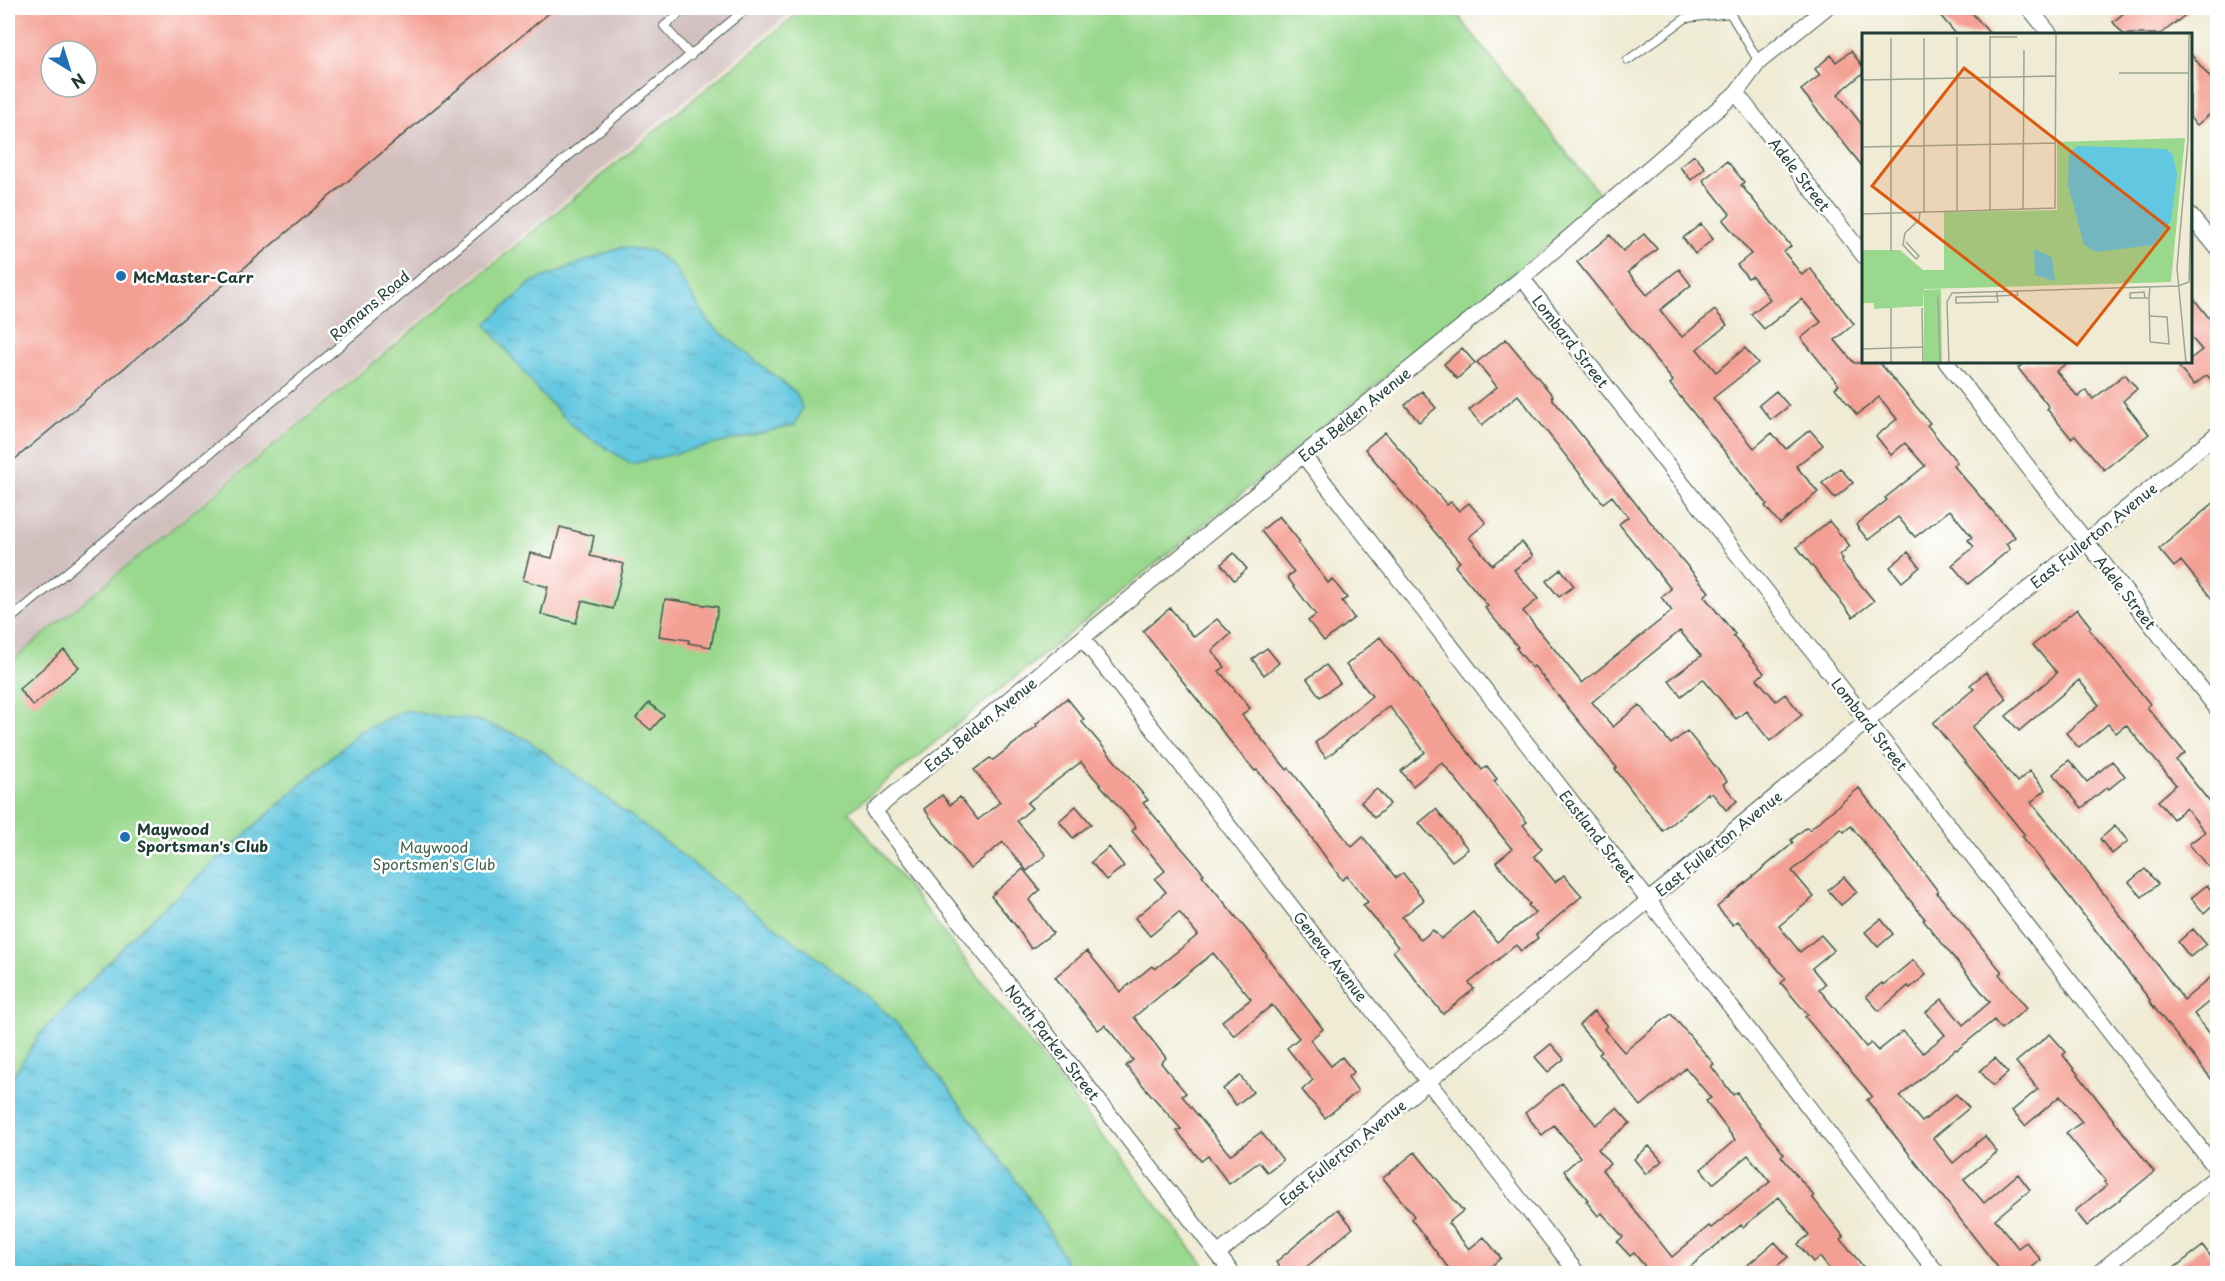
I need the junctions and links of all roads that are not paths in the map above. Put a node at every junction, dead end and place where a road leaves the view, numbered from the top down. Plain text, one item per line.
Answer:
1 (686, 8) edge
2 (747, 8) edge
3 (1826, 8) edge
4 (2029, 8) edge
5 (1730, 10) edge
6 (2049, 33) edge
7 (691, 56) junction
8 (1628, 60) dead end
9 (1758, 62) junction
10 (1736, 93) junction
11 (2192, 217) edge
12 (2217, 249) edge
13 (1862, 255) edge
14 (1522, 278) junction
15 (1947, 363) edge
16 (2217, 433) edge
17 (1303, 455) junction
18 (2086, 541) junction
19 (8, 621) edge
20 (1083, 639) junction
21 (2217, 710) edge
22 (1867, 721) junction
23 (874, 811) joint
24 (1648, 900) junction
25 (1428, 1082) junction
26 (2217, 1173) edge
27 (1218, 1254) junction
28 (1233, 1274) edge
29 (1578, 1274) edge
30 (1938, 1274) edge
31 (2097, 1274) edge

1 - 7 lane
2 - 7 lane, Romans Road
3 - 9 street, East Belden Avenue
4 - 6 street
5 - 8 lane
5 - 9 lane
7 - 19 lane, Romans Road
9 - 10 street, East Belden Avenue
10 - 13 street, Adele Street
10 - 14 street, East Belden Avenue
11 - 12 street
14 - 17 street, East Belden Avenue
14 - 22 street, Lombard Street
15 - 18 street, Adele Street
16 - 18 street, East Fullerton Avenue
17 - 20 street, East Belden Avenue
17 - 24 street, Eastland Street
18 - 21 street, Adele Street
18 - 22 street, East Fullerton Avenue
20 - 23 street, East Belden Avenue
20 - 25 street, Geneva Avenue
22 - 24 street, East Fullerton Avenue
22 - 26 street, Lombard Street
23 - 27 street, North Parker Street
24 - 25 street, East Fullerton Avenue
24 - 30 street, Eastland Street
25 - 27 street, East Fullerton Avenue
25 - 29 street, Geneva Avenue
26 - 31 street
27 - 28 street, North Parker Street

